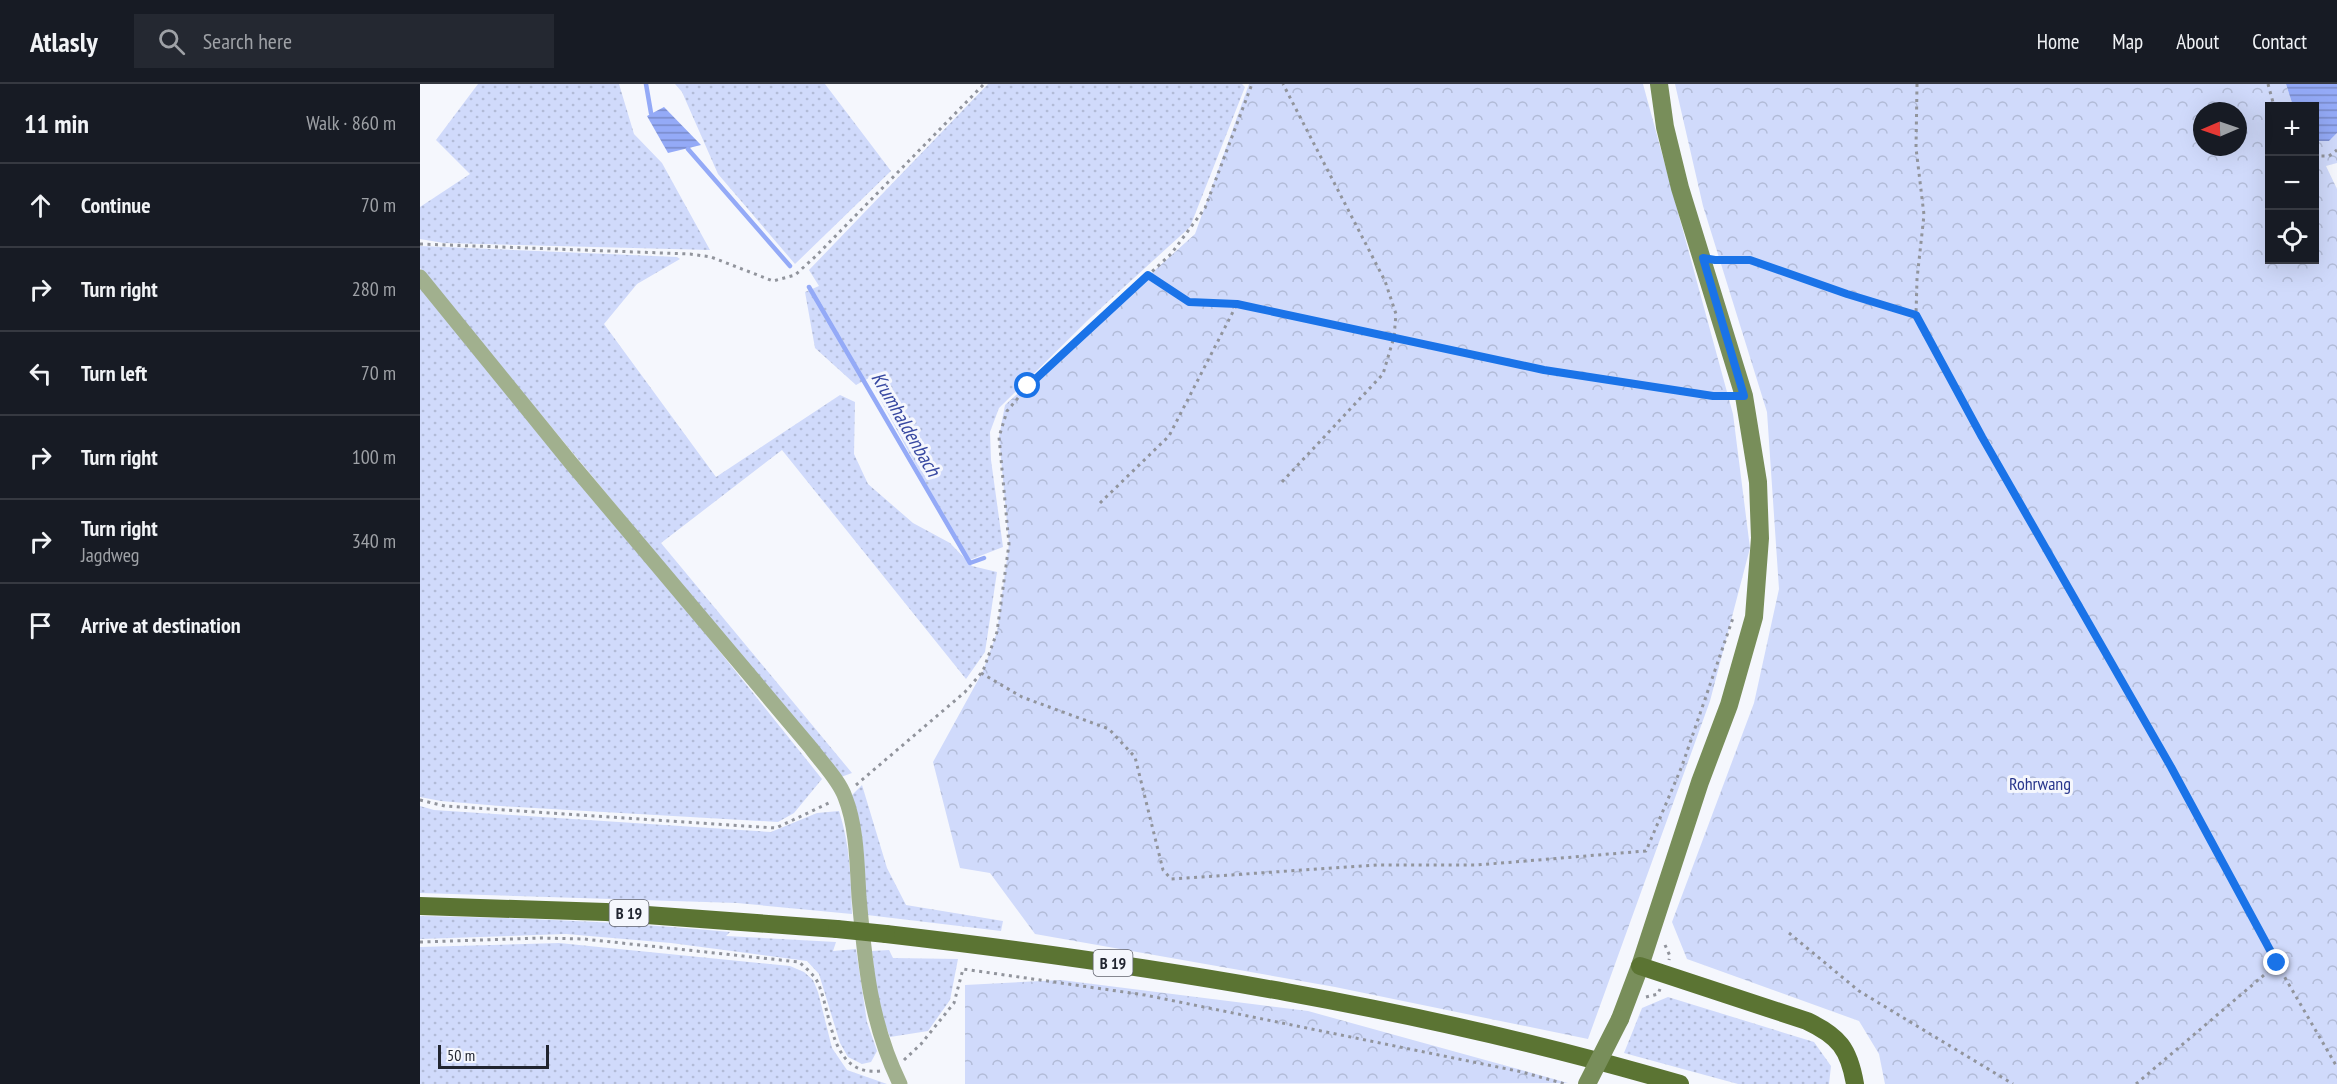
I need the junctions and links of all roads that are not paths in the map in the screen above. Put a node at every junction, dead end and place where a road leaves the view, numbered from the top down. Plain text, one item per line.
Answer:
1 (1659, 84) edge
2 (420, 277) edge
3 (420, 906) edge
4 (1640, 966) junction
5 (900, 1084) edge
6 (1587, 1084) edge
7 (1680, 1084) edge
8 (1855, 1084) edge

1 - 4 street
2 - 5 street
3 - 7 main road, B 19, bridge
4 - 6 street, bridge
4 - 8 main road

